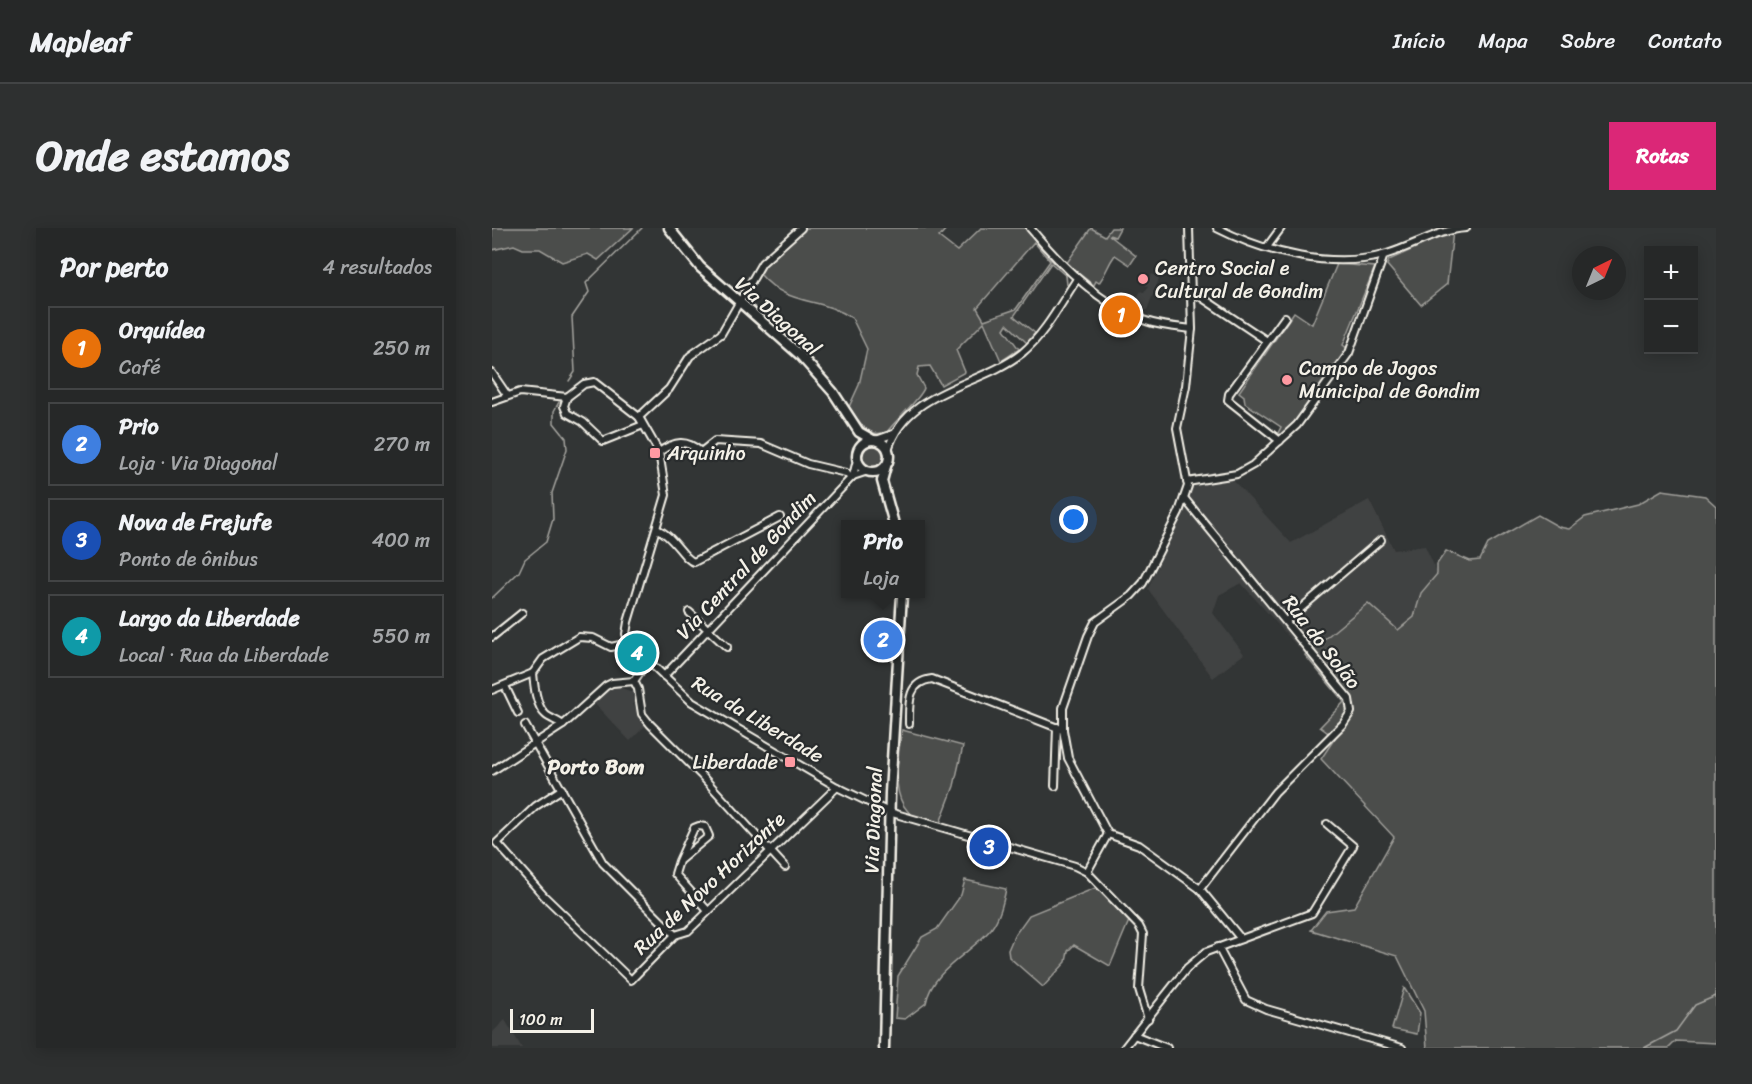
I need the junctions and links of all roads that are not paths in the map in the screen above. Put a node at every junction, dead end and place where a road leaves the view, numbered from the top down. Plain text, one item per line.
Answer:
1 (669, 228) edge
2 (801, 228) edge
3 (1030, 228) edge
4 (1189, 228) edge
5 (1217, 228) edge
6 (1281, 228) edge
7 (1466, 228) edge
8 (791, 230) edge
9 (1267, 247) junction
10 (1384, 255) junction
11 (1077, 279) junction
12 (1192, 291) junction
13 (740, 303) junction
14 (1285, 317) dead end
15 (1192, 329) junction
16 (1267, 341) junction
17 (492, 373) edge
18 (500, 386) junction
19 (507, 395) junction
20 (567, 397) junction
21 (495, 400) edge
22 (639, 417) junction
23 (643, 426) junction
24 (859, 432) junction
25 (893, 434) junction
26 (874, 440) junction
27 (1280, 441) junction
28 (859, 447) junction
29 (888, 450) junction
30 (659, 452) junction
31 (857, 460) junction
32 (886, 466) junction
33 (870, 472) junction
34 (852, 477) junction
35 (882, 481) junction
36 (1187, 482) junction
37 (1184, 498) junction
38 (780, 517) dead end
39 (893, 520) edge
40 (657, 529) junction
41 (1382, 540) dead end
42 (902, 598) edge
43 (689, 612) dead end
44 (522, 613) dead end
45 (1286, 621) junction
46 (708, 629) junction
47 (492, 637) edge
48 (629, 643) junction
49 (727, 647) dead end
50 (647, 662) junction
51 (533, 673) junction
52 (664, 676) junction
53 (634, 681) junction
54 (505, 686) junction
55 (492, 690) edge
56 (518, 713) dead end
57 (909, 724) dead end
58 (525, 725) dead end
59 (563, 725) junction
60 (1060, 729) junction
61 (535, 742) junction
62 (492, 771) edge
63 (1055, 786) dead end
64 (837, 787) junction
65 (562, 789) junction
66 (889, 812) junction
67 (1327, 824) dead end
68 (1108, 834) junction
69 (769, 851) junction
70 (680, 861) junction
71 (785, 867) dead end
72 (1087, 872) junction
73 (1200, 889) junction
74 (708, 911) junction
75 (675, 935) junction
76 (1241, 939) junction
77 (1218, 947) junction
78 (1148, 1019) junction
79 (1134, 1035) junction
80 (884, 1048) edge
81 (1124, 1048) edge
82 (1167, 1048) edge
83 (1402, 1048) edge

1 - 13 main road, Via Diagonal
2 - 8 street
3 - 11 street
4 - 12 street
5 - 9 street
6 - 9 street
7 - 10 street
8 - 13 street
9 - 10 street
10 - 27 street
11 - 15 street
11 - 25 street
12 - 15 street
12 - 16 street
13 - 22 street
13 - 24 main road, Via Diagonal
14 - 16 street
15 - 36 street
16 - 27 street
17 - 18 street
18 - 19 street
18 - 21 street
19 - 20 street
19 - 21 street
20 - 22 street
20 - 23 street
22 - 23 street
23 - 30 street
24 - 26 main road, Via Diagonal
24 - 28 main road
25 - 26 street
25 - 29 street
26 - 28 main road
26 - 29 main road, Via Diagonal
27 - 36 street
28 - 31 main road
29 - 32 main road
30 - 34 street
30 - 40 street
31 - 33 main road
31 - 34 street, Via Central de Gondim
32 - 33 main road
32 - 35 main road
33 - 34 street, Via Central de Gondim
33 - 35 main road
34 - 46 street, Via Central de Gondim
35 - 39 main road
36 - 37 street
37 - 45 street, Rua do Solão
37 - 60 street
38 - 40 street
40 - 48 street
41 - 45 street
42 - 66 main road, Via Diagonal
43 - 46 street
44 - 47 street
45 - 73 street, Rua do Solão
46 - 49 street
46 - 52 street, Via Central de Gondim
48 - 50 street, Rua da Liberdade
48 - 51 street
50 - 52 street, Rua da Liberdade
50 - 53 street
51 - 54 street
51 - 59 street
52 - 64 street, Rua da Liberdade
53 - 59 street
53 - 69 street
54 - 55 street
54 - 56 street
57 - 60 street
58 - 61 street
59 - 61 street
60 - 63 street
60 - 68 street
61 - 62 street
61 - 65 street
64 - 66 street, Rua da Liberdade
64 - 69 street, Rua de Novo Horizonte
65 - 75 street
65 - 75 street, Rua de Novo Horizonte
66 - 72 street, Rua da Liberdade
66 - 80 main road, Via Diagonal
67 - 76 street
68 - 72 street
68 - 73 street
69 - 71 street
69 - 74 street, Rua de Novo Horizonte
70 - 70 street
70 - 74 street
72 - 78 street
73 - 76 street
74 - 75 street, Rua de Novo Horizonte
76 - 77 street
77 - 78 street
77 - 83 street
78 - 79 street
79 - 81 street
79 - 82 street

